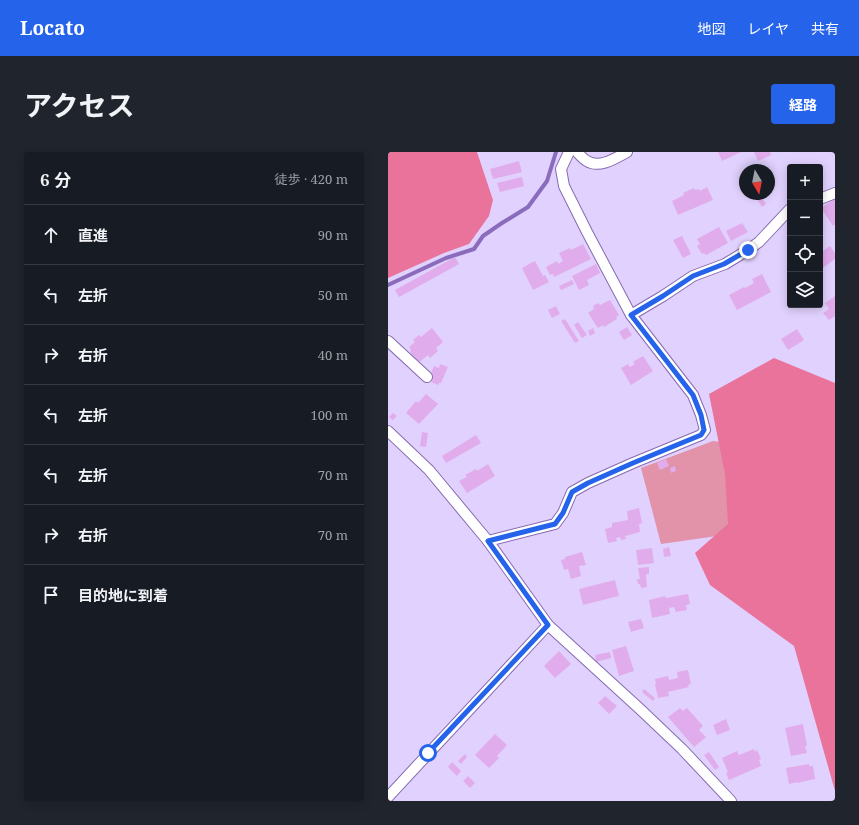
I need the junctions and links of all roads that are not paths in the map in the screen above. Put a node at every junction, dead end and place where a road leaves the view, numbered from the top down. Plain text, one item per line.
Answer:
1 (569, 152) edge
2 (578, 152) edge
3 (627, 152) edge
4 (835, 193) edge
5 (823, 198) edge
6 (787, 212) edge
7 (631, 315) junction
8 (388, 341) edge
9 (427, 377) dead end
10 (388, 431) edge
11 (488, 541) junction
12 (548, 625) junction
13 (388, 797) edge
14 (731, 801) edge

1 - 7 street
2 - 3 street
4 - 5 street
6 - 7 street
7 - 11 street
8 - 9 street
10 - 11 street
11 - 12 street
12 - 13 street
12 - 14 street

